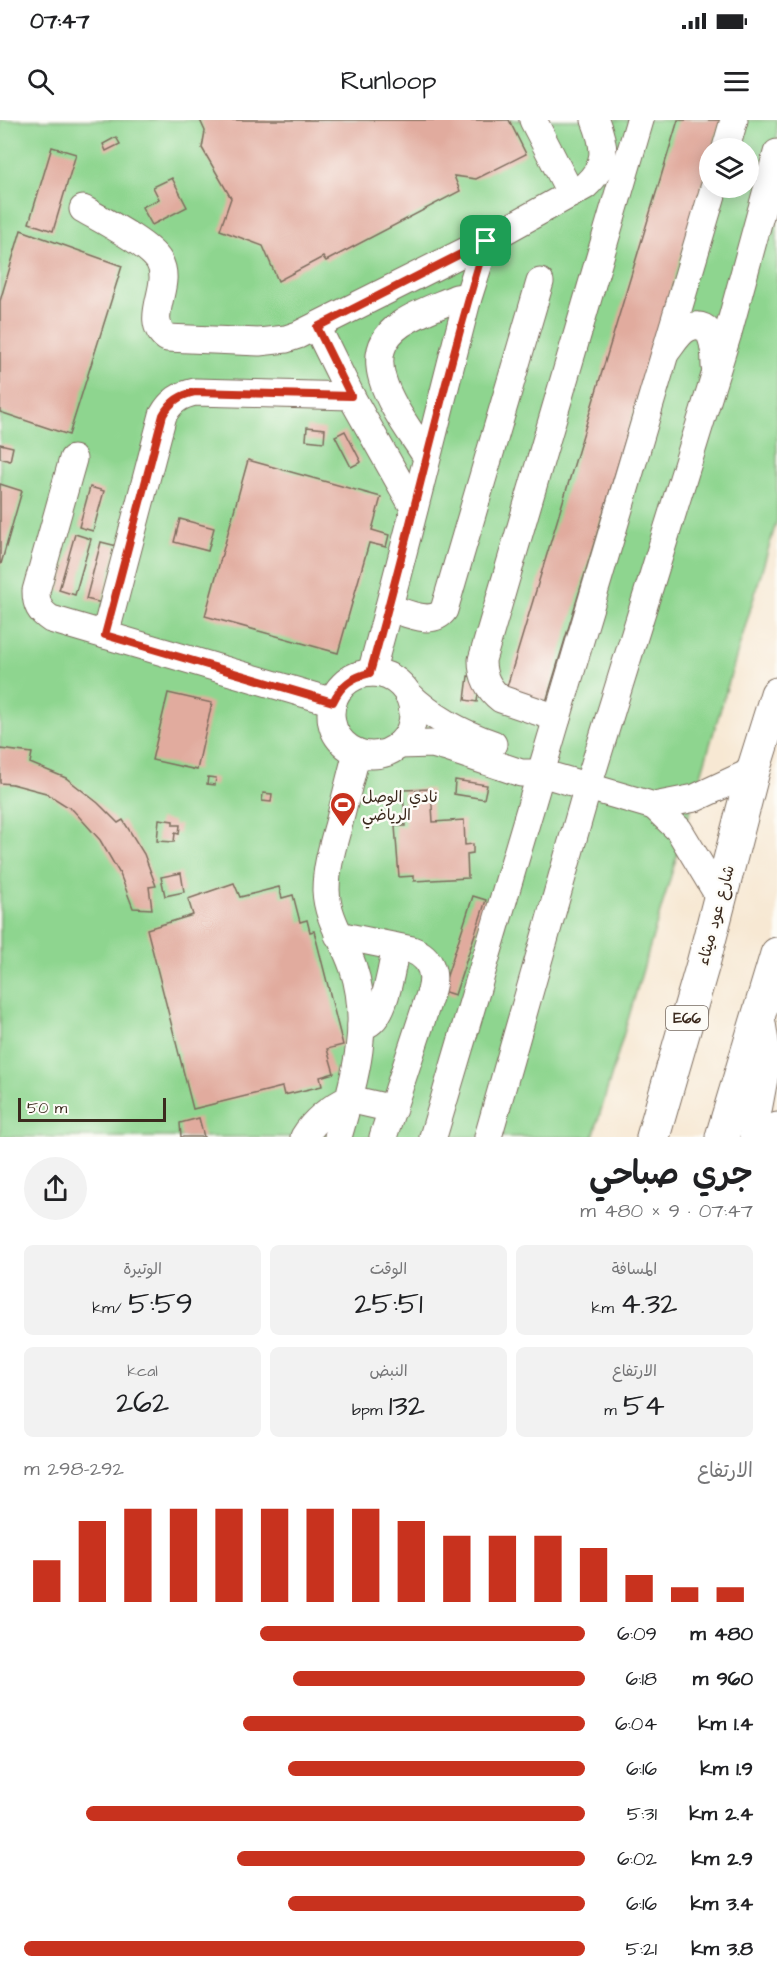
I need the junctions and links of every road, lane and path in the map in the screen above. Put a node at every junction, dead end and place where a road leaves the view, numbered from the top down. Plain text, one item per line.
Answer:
1 (533, 120) edge
2 (595, 120) edge
3 (640, 120) edge
4 (734, 120) edge
5 (729, 138) edge
6 (777, 153) edge
7 (571, 194) junction
8 (711, 198) edge
9 (83, 209) dead end
10 (486, 241) junction
11 (540, 282) dead end
12 (467, 301) junction
13 (317, 327) junction
14 (665, 353) junction
15 (716, 372) junction
16 (351, 396) junction
17 (426, 456) junction
18 (73, 459) dead end
19 (414, 508) junction
20 (389, 608) junction
21 (105, 635) junction
22 (370, 673) junction
23 (408, 694) junction
24 (777, 694) edge
25 (333, 702) junction
26 (557, 718) junction
27 (399, 745) junction
28 (357, 752) junction
29 (753, 771) junction
30 (541, 772) junction
31 (588, 786) junction
32 (654, 806) junction
33 (720, 898) junction
34 (338, 935) junction
35 (396, 947) junction
36 (777, 954) edge
37 (760, 1010) junction
38 (361, 1026) junction
39 (349, 1099) junction
40 (393, 1109) junction
41 (777, 1126) edge
42 (304, 1137) edge
43 (338, 1137) edge
44 (383, 1137) edge
45 (433, 1137) edge
46 (488, 1137) edge
47 (653, 1137) edge
48 (722, 1137) edge
49 (753, 1137) edge
50 (774, 1137) edge

1 - 7 street
2 - 7 street
3 - 26 street
4 - 5 street
6 - 15 street
7 - 10 street
8 - 14 street
9 - 13 street
10 - 12 street
10 - 13 street
11 - 20 street
12 - 17 street
12 - 17 street
13 - 16 street
14 - 15 street
14 - 26 street
15 - 31 street
16 - 19 street
16 - 21 street
17 - 19 street
18 - 21 street
19 - 20 street
20 - 22 street
21 - 25 street
22 - 23 street
22 - 25 street
23 - 27 street
23 - 30 street
24 - 29 highway, شارع عود ميثاء / E66
25 - 28 street
26 - 30 street
27 - 28 street
27 - 30 street
28 - 34 street
29 - 32 street
29 - 33 highway, شارع عود ميثاء / E66
30 - 31 street
30 - 45 street
31 - 32 street
31 - 46 street
32 - 33 street
33 - 47 highway, شارع عود ميثاء / E66
34 - 35 street
34 - 38 street
35 - 38 street
35 - 40 street
36 - 37 highway
37 - 48 highway
37 - 49 street
38 - 39 street
39 - 40 street
39 - 42 street
39 - 43 street
40 - 44 street
41 - 50 street

